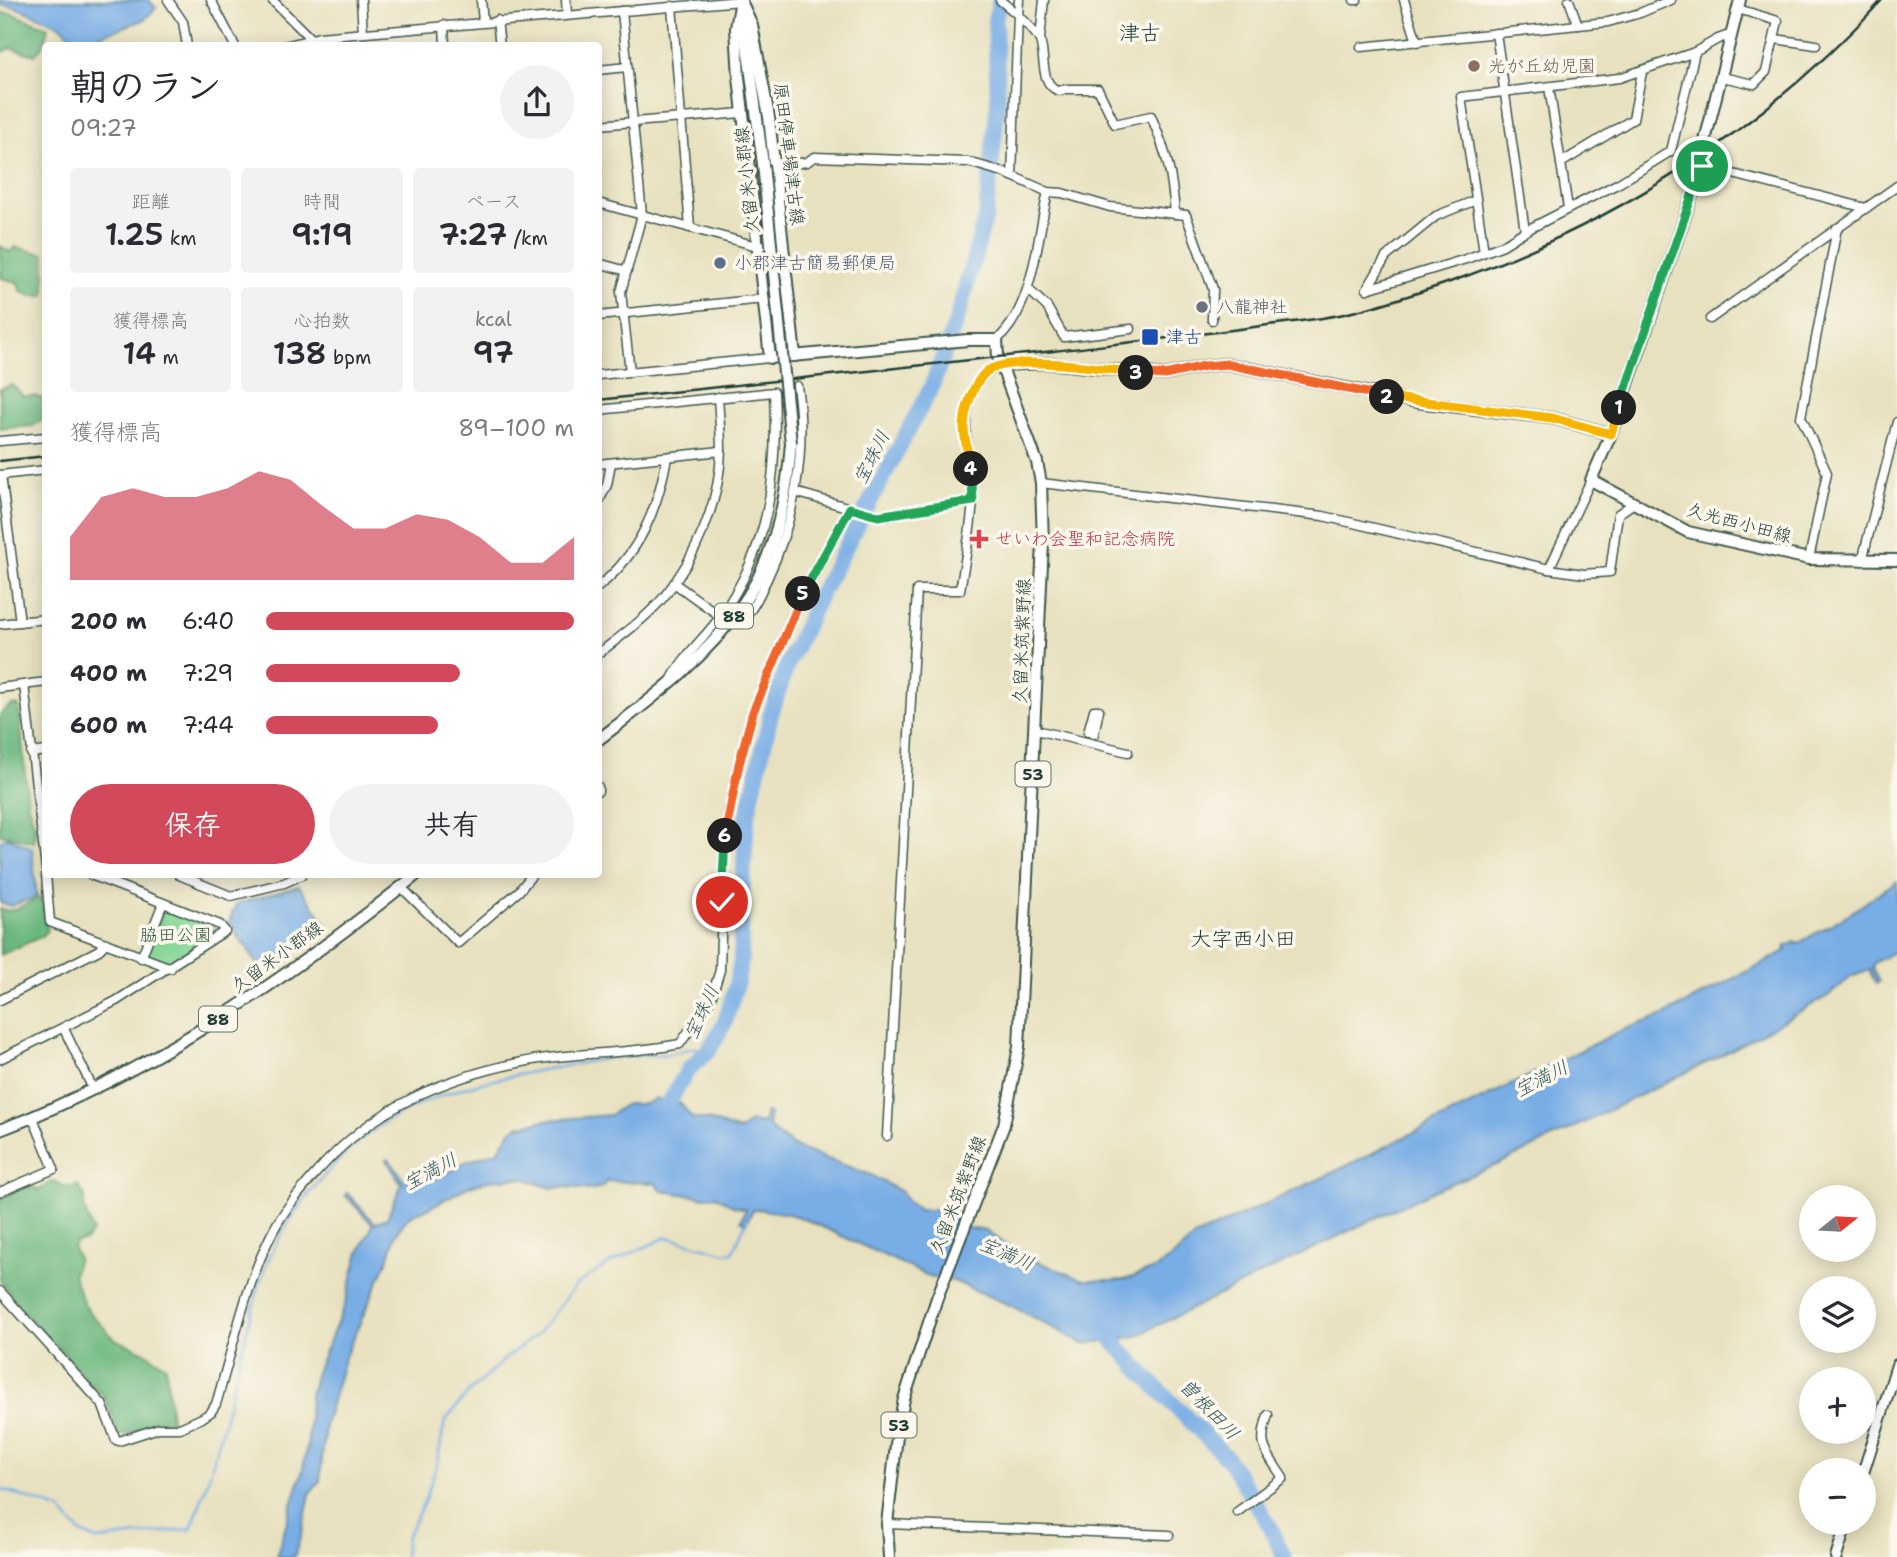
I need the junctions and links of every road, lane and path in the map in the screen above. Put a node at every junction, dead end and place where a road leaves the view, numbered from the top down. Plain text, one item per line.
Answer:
1 (168, 0) edge
2 (211, 0) edge
3 (272, 0) edge
4 (361, 0) edge
5 (481, 0) edge
6 (566, 0) edge
7 (741, 0) edge
8 (1000, 0) edge
9 (1019, 0) edge
10 (1044, 0) edge
11 (1404, 0) edge
12 (1569, 0) edge
13 (1671, 0) edge
14 (1739, 5) edge
15 (673, 6) junction
16 (622, 11) junction
17 (1015, 13) junction
18 (567, 14) junction
19 (497, 20) junction
20 (483, 22) junction
21 (444, 25) junction
22 (1578, 25) junction
23 (363, 33) junction
24 (1496, 33) junction
25 (1732, 34) junction
26 (310, 38) junction
27 (1775, 38) junction
28 (1040, 39) junction
29 (186, 42) edge
30 (233, 42) edge
31 (298, 42) edge
32 (314, 42) edge
33 (445, 42) edge
34 (500, 42) edge
35 (1417, 42) junction
36 (1816, 46) dead end
37 (1361, 47) dead end
38 (1695, 52) junction
39 (627, 68) junction
40 (602, 70) edge
41 (1642, 72) junction
42 (1722, 77) junction
43 (1549, 87) junction
44 (1504, 92) junction
45 (743, 113) junction
46 (682, 118) junction
47 (632, 123) junction
48 (602, 125) edge
49 (1561, 163) junction
50 (768, 165) junction
51 (1702, 166) junction
52 (1007, 174) junction
53 (1897, 186) edge
54 (1048, 192) junction
55 (1476, 200) junction
56 (602, 204) edge
57 (1568, 208) junction
58 (1866, 208) junction
59 (1175, 214) junction
60 (642, 215) junction
61 (690, 228) junction
62 (1837, 228) junction
63 (1525, 230) junction
64 (783, 242) junction
65 (757, 246) junction
66 (1484, 252) junction
67 (602, 264) edge
68 (627, 271) junction
69 (1028, 289) junction
70 (763, 299) junction
71 (622, 314) junction
72 (602, 316) edge
73 (1710, 319) dead end
74 (1212, 320) dead end
75 (1131, 329) dead end
76 (997, 340) junction
77 (795, 356) junction
78 (770, 359) junction
79 (1001, 365) junction
80 (630, 372) junction
81 (602, 375) edge
82 (797, 386) dead end
83 (718, 397) junction
84 (602, 410) edge
85 (1897, 422) edge
86 (1611, 434) junction
87 (42, 437) edge
88 (0, 441) edge
89 (721, 452) junction
90 (667, 457) junction
91 (611, 463) junction
92 (602, 464) edge
93 (42, 470) edge
94 (0, 475) edge
95 (1591, 480) junction
96 (1041, 483) junction
97 (795, 492) junction
98 (602, 495) edge
99 (973, 501) junction
100 (1634, 503) junction
101 (853, 509) junction
102 (1809, 559) junction
103 (1897, 560) edge
104 (1863, 561) junction
105 (1549, 569) junction
106 (674, 583) junction
107 (602, 584) edge
108 (42, 620) edge
109 (20, 622) junction
110 (723, 622) junction
111 (0, 624) edge
112 (602, 651) edge
113 (42, 683) edge
114 (24, 685) junction
115 (0, 688) edge
116 (1036, 730) junction
117 (602, 737) edge
118 (42, 752) edge
119 (1128, 752) dead end
120 (31, 753) junction
121 (42, 817) edge
122 (46, 878) edge
123 (99, 878) edge
124 (186, 878) edge
125 (295, 878) edge
126 (412, 878) edge
127 (530, 878) edge
128 (401, 887) junction
129 (163, 903) junction
130 (106, 943) junction
131 (141, 958) junction
132 (171, 968) junction
133 (0, 1000) edge
134 (64, 1029) junction
135 (0, 1059) edge
136 (93, 1089) junction
137 (33, 1118) junction
138 (0, 1130) edge
139 (887, 1136) dead end
140 (0, 1192) edge
141 (0, 1291) edge
142 (1897, 1365) edge
143 (1268, 1415) dead end
144 (1868, 1458) edge
145 (1237, 1512) dead end
146 (887, 1524) junction
147 (1169, 1535) dead end
148 (1843, 1535) edge
149 (889, 1557) edge
150 (1836, 1557) edge

1 - 29 street
2 - 30 street
3 - 26 street
4 - 23 street
5 - 20 street
6 - 18 street
7 - 15 street
7 - 45 main road
7 - 50 main road, 久留米小郡線 / 88
8 - 17 street
9 - 17 street
10 - 28 street
11 - 35 street
12 - 22 street
13 - 22 street
14 - 25 main road
14 - 27 street
15 - 16 street
15 - 46 street
16 - 18 street
16 - 39 street
17 - 28 street
17 - 52 street
18 - 19 street
19 - 20 street
19 - 34 street
20 - 21 street
21 - 23 street
21 - 33 street
22 - 24 street
23 - 26 street
24 - 35 street
24 - 44 street
25 - 38 street
25 - 42 main road
26 - 31 street
26 - 32 street
27 - 36 street
27 - 42 street
28 - 59 street
35 - 37 street
38 - 41 street
38 - 57 street
39 - 40 street
39 - 47 street
41 - 43 street
41 - 49 street
42 - 51 main road
43 - 44 street
43 - 49 street
44 - 55 street
44 - 63 street
45 - 46 street
45 - 65 main road
46 - 47 street
46 - 61 street
47 - 48 street
47 - 60 street
49 - 57 street
50 - 52 street
50 - 64 main road, 原田停車場津古線
50 - 110 main road, 久留米小郡線 / 88, bridge
51 - 58 street
51 - 86 main road
52 - 54 street
53 - 58 street
54 - 59 street
54 - 69 street
55 - 66 street
55 - 66 street
56 - 60 street
57 - 63 street
58 - 62 street
59 - 74 street
60 - 61 street
60 - 68 street
61 - 65 street
62 - 73 street
62 - 102 street
63 - 66 street
64 - 65 street
64 - 77 main road, 原田停車場津古線
65 - 70 main road
67 - 68 street
68 - 71 street
69 - 75 street
69 - 76 street
70 - 71 street
70 - 78 main road
71 - 72 street
71 - 80 street
76 - 77 main road
76 - 79 main road
77 - 78 main road
78 - 80 street
79 - 86 main road
79 - 96 main road, 久留米筑紫野線 / 53
79 - 99 street
80 - 81 street
82 - 97 street
83 - 84 street
83 - 89 street
83 - 110 street
85 - 104 street
86 - 95 main road
87 - 88 street
89 - 90 street
89 - 106 street
90 - 91 street
90 - 107 street
91 - 92 street
91 - 98 street
93 - 94 street
94 - 109 street
95 - 100 main road, 久光西小田線
95 - 105 street
96 - 105 street
96 - 116 main road, 久留米筑紫野線 / 53
97 - 101 street
97 - 110 street
99 - 101 street
99 - 139 street
100 - 102 main road, 久光西小田線
100 - 105 street
101 - 141 street
102 - 104 main road, 久光西小田線
103 - 104 main road, 久光西小田線
106 - 110 street
106 - 112 street
108 - 109 street
109 - 111 street
110 - 117 main road, 久留米小郡線 / 88
113 - 114 street
114 - 115 street
114 - 120 street
116 - 119 street
116 - 146 main road, 久留米筑紫野線 / 53
118 - 120 street
120 - 121 street
122 - 130 street
123 - 129 street
124 - 125 street
126 - 128 main road, 久留米小郡線 / 88
127 - 128 street
128 - 136 main road, 久留米小郡線 / 88
129 - 131 street
129 - 132 street
130 - 131 street
130 - 133 street
131 - 132 street
132 - 134 street
134 - 135 street
134 - 136 street
136 - 137 main road, 久留米小郡線 / 88
137 - 138 main road, 久留米小郡線 / 88
137 - 140 street
142 - 144 main road
143 - 145 street
146 - 147 street
146 - 149 main road, 久留米筑紫野線 / 53
148 - 150 main road

